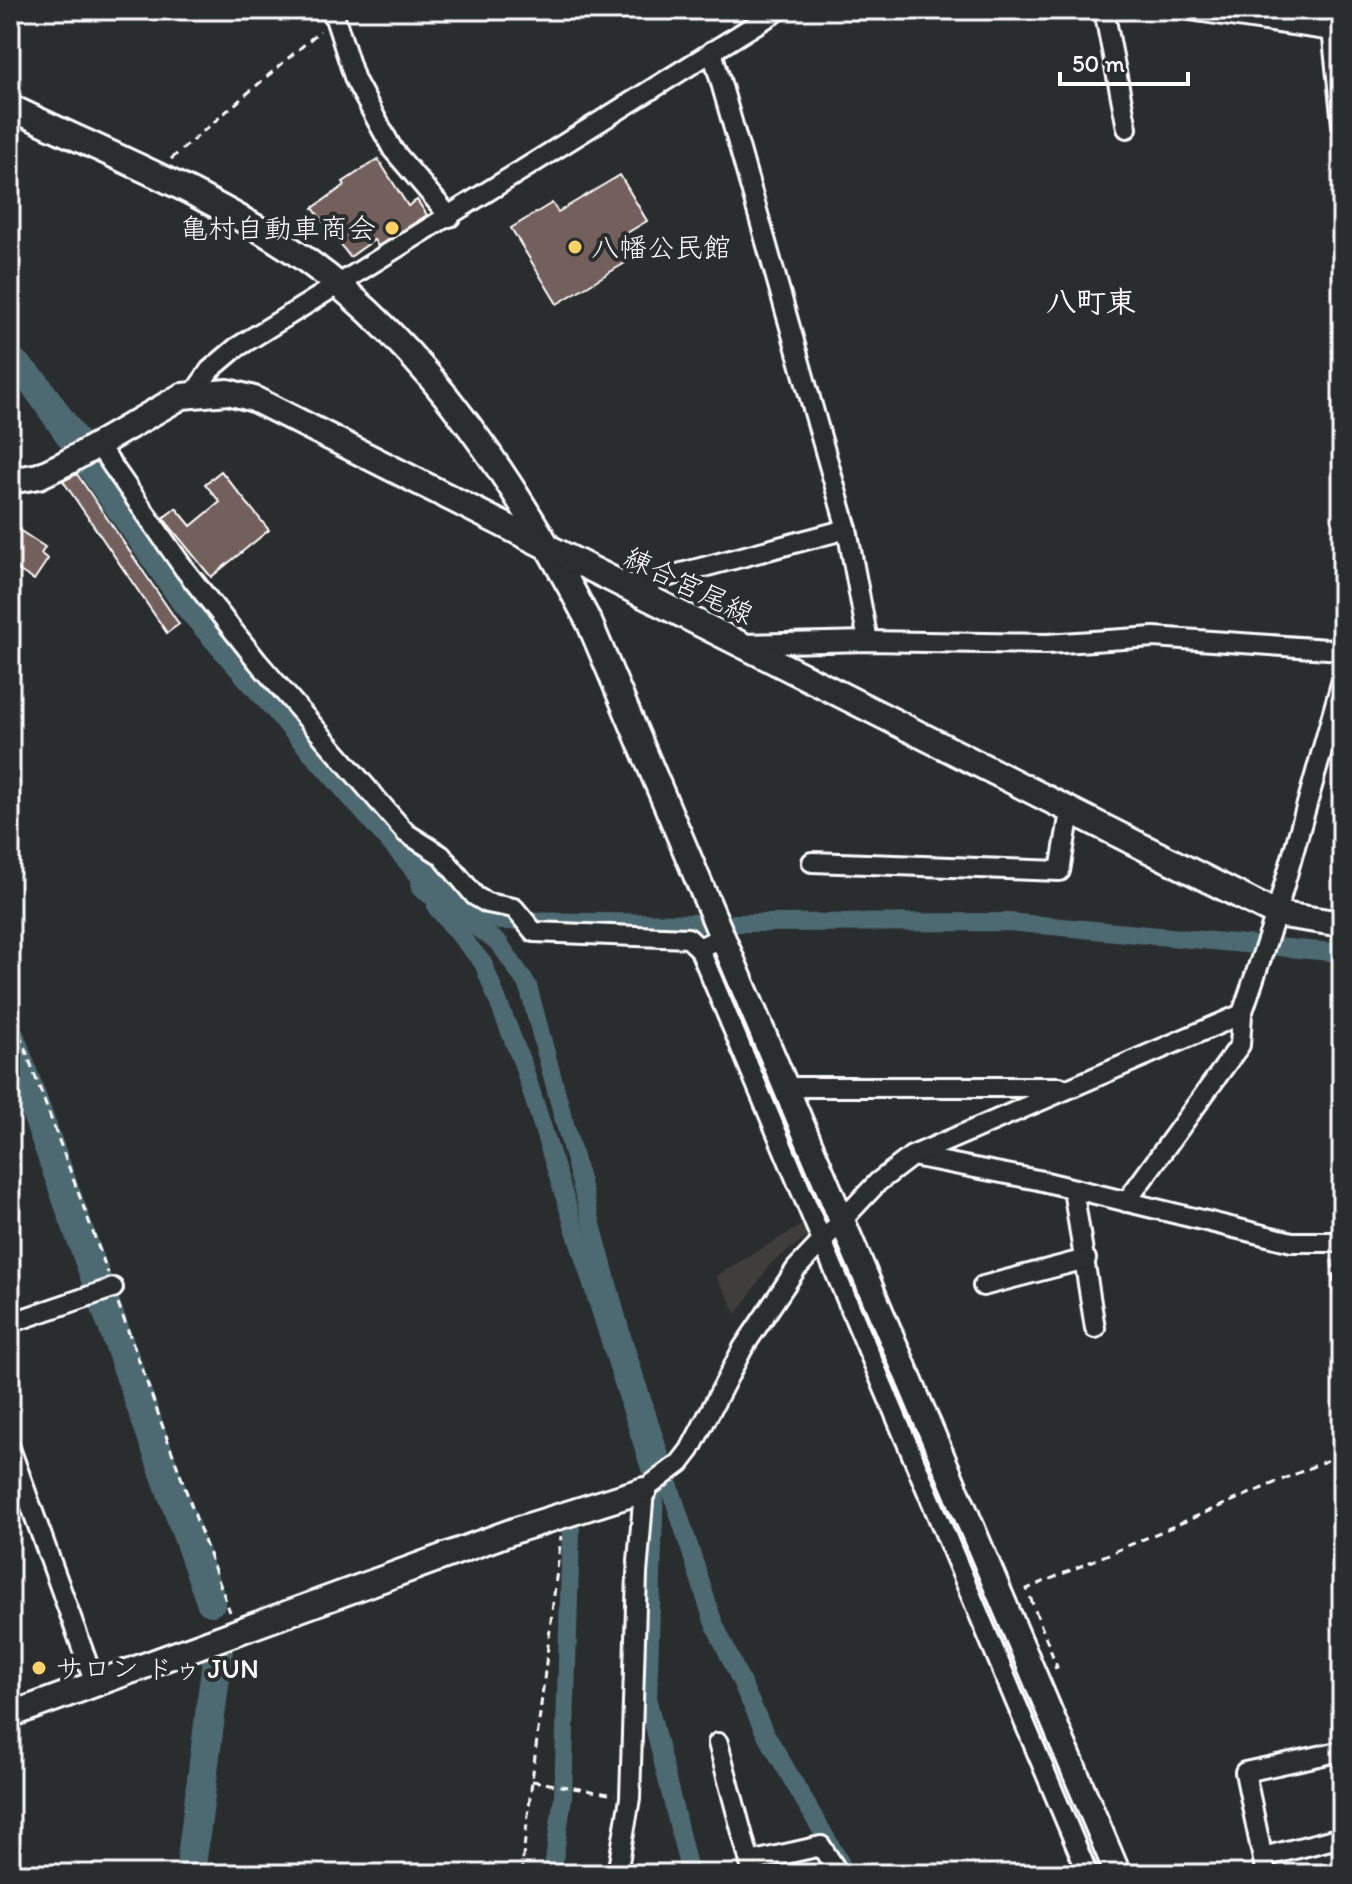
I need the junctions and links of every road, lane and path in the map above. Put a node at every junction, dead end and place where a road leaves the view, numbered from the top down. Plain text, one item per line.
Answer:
1 (779, 10) edge
2 (1104, 10) edge
3 (1189, 10) edge
4 (1330, 10) edge
5 (335, 13) edge
6 (1337, 42) edge
7 (712, 51) junction
8 (10, 107) edge
9 (1342, 124) edge
10 (1127, 128) dead end
11 (152, 176) junction
12 (450, 217) junction
13 (340, 286) junction
14 (194, 393) junction
15 (98, 445) junction
16 (10, 481) edge
17 (847, 529) junction
18 (551, 550) junction
19 (625, 588) junction
20 (868, 641) junction
21 (741, 644) junction
22 (1342, 650) edge
23 (1342, 680) edge
24 (1070, 812) junction
25 (812, 862) dead end
26 (1276, 914) junction
27 (1342, 924) edge
28 (710, 943) junction
29 (10, 1008) edge
30 (1242, 1014) junction
31 (783, 1087) junction
32 (1069, 1087) junction
33 (912, 1156) junction
34 (1073, 1189) junction
35 (1126, 1202) junction
36 (839, 1220) junction
37 (822, 1240) junction
38 (1337, 1242) edge
39 (1086, 1259) junction
40 (983, 1286) dead end
41 (113, 1288) junction
42 (10, 1323) edge
43 (1095, 1328) dead end
44 (1342, 1347) edge
45 (10, 1448) edge
46 (1342, 1454) edge
47 (647, 1487) junction
48 (563, 1514) junction
49 (236, 1631) junction
50 (1036, 1676) junction
51 (95, 1684) junction
52 (10, 1715) edge
53 (718, 1743) dead end
54 (1342, 1751) edge
55 (532, 1781) junction
56 (630, 1798) junction
57 (1342, 1837) edge
58 (1264, 1866) edge
59 (751, 1868) edge
60 (521, 1874) edge
61 (617, 1874) edge
62 (839, 1874) edge
63 (1088, 1874) edge
64 (1118, 1874) edge

1 - 7 street
2 - 10 street
3 - 6 street
4 - 6 street
5 - 11 path
5 - 12 street
6 - 9 street
7 - 12 street
7 - 17 street
8 - 11 street
11 - 13 street
12 - 13 street
13 - 14 street
13 - 18 street
14 - 15 street, 練合宮尾線
14 - 18 street, 練合宮尾線
15 - 16 street, 練合宮尾線
15 - 28 street
17 - 19 street
17 - 20 street
18 - 19 street, 練合宮尾線
18 - 28 street
19 - 21 street, 練合宮尾線
20 - 21 street
20 - 22 street
21 - 24 street, 練合宮尾線
23 - 26 street
24 - 25 street
24 - 26 street, 練合宮尾線
26 - 27 street, 練合宮尾線
26 - 30 street
28 - 31 street
28 - 37 street
29 - 41 path
30 - 32 street
30 - 35 street
31 - 32 street
31 - 36 street
32 - 33 street
33 - 34 street
33 - 36 street
34 - 35 street
34 - 39 street
35 - 38 street
36 - 37 street
36 - 50 street
37 - 47 street
37 - 63 street
38 - 44 path
39 - 40 street
39 - 43 street
41 - 42 street
41 - 49 path
45 - 51 street
46 - 50 path
47 - 48 street
47 - 56 street
48 - 49 street
48 - 55 path
49 - 51 street
50 - 64 street
51 - 52 street
53 - 59 street
54 - 58 street
55 - 56 path
55 - 60 path
56 - 61 street
57 - 58 street
59 - 62 street

